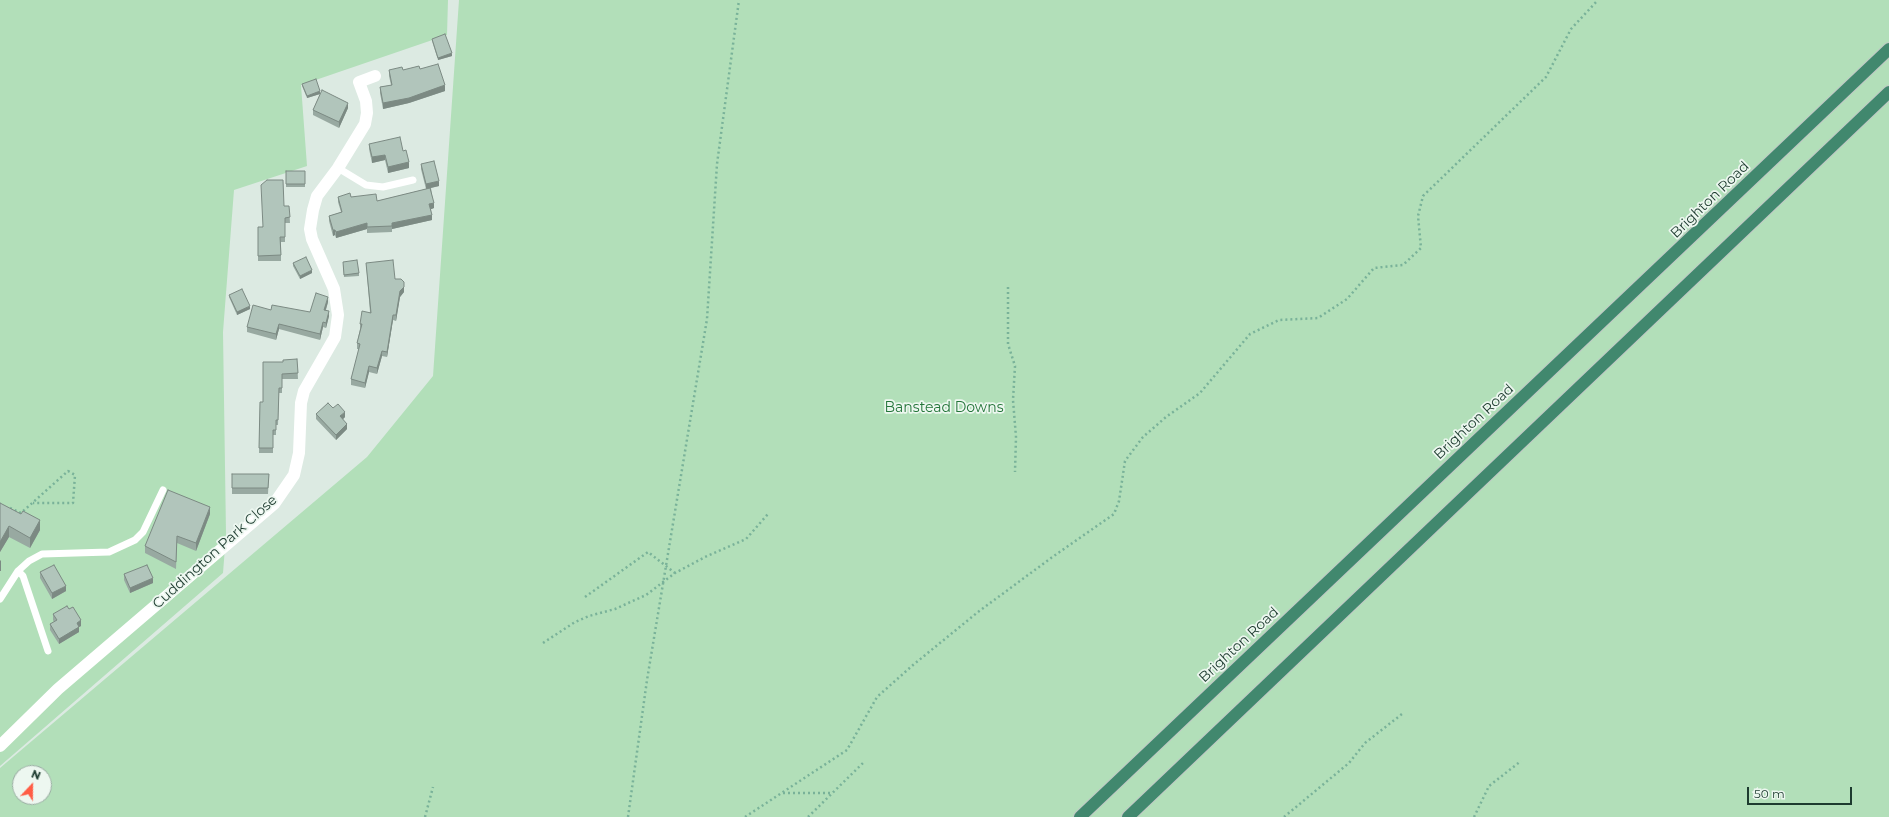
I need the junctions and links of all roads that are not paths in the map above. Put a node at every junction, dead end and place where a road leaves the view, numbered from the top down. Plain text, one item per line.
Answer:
1 (1889, 49) edge
2 (376, 76) dead end
3 (1889, 92) edge
4 (338, 168) junction
5 (413, 180) dead end
6 (163, 490) dead end
7 (18, 571) junction
8 (0, 599) edge
9 (48, 650) dead end
10 (0, 746) edge
11 (1080, 817) edge
12 (1128, 817) edge

1 - 11 highway, Brighton Road
2 - 4 street, Cuddington Park Close
3 - 12 highway
4 - 5 lane
4 - 10 street, Cuddington Park Close
6 - 7 lane
7 - 8 lane
7 - 9 lane

